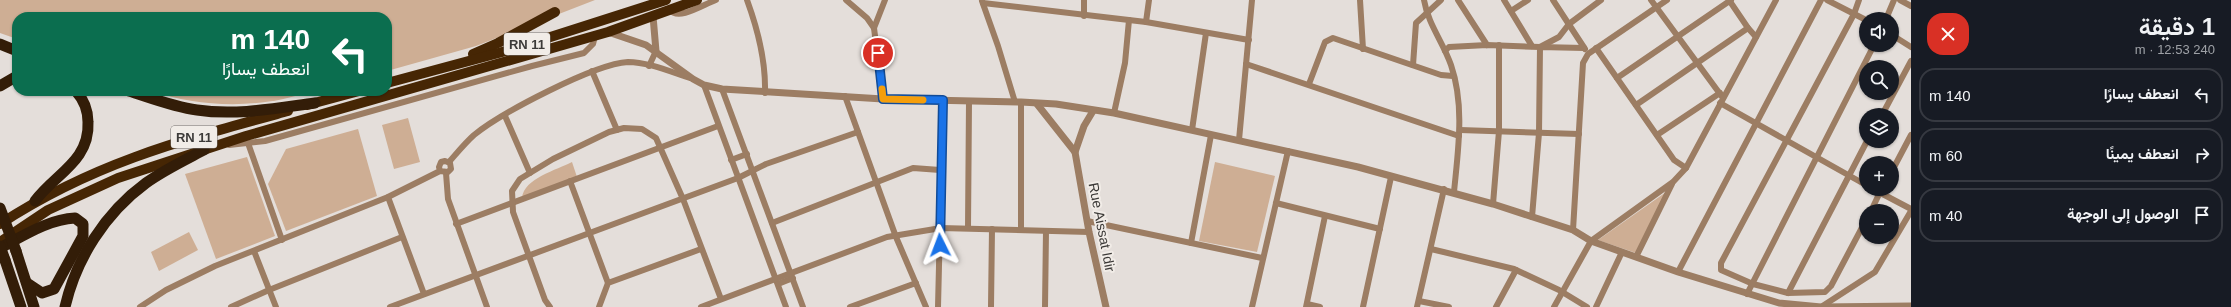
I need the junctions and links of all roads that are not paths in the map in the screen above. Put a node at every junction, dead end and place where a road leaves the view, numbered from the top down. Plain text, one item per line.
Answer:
1 (697, 0) edge
2 (716, 0) edge
3 (748, 0) edge
4 (846, 0) edge
5 (885, 0) edge
6 (1084, 0) edge
7 (1149, 0) edge
8 (1252, 0) edge
9 (1360, 0) edge
10 (1424, 0) edge
11 (1440, 0) edge
12 (1458, 0) edge
13 (1504, 0) edge
14 (1528, 0) edge
15 (1553, 0) edge
16 (1601, 0) edge
17 (1651, 0) edge
18 (1667, 0) edge
19 (1730, 0) edge
20 (1776, 0) edge
21 (1821, 0) edge
22 (1827, 0) edge
23 (1859, 0) edge
24 (1894, 0) edge
25 (1900, 0) edge
26 (982, 1) edge
27 (668, 5) edge
28 (1911, 6) edge
29 (1657, 7) junction
30 (1511, 11) junction
31 (555, 12) dead end
32 (1426, 12) junction
33 (1889, 12) edge
34 (1854, 14) junction
35 (653, 16) junction
36 (1084, 16) junction
37 (1859, 16) edge
38 (1129, 20) junction
39 (1146, 22) junction
40 (1568, 24) junction
41 (874, 28) junction
42 (1748, 28) junction
43 (608, 32) junction
44 (1206, 33) junction
45 (595, 36) junction
46 (1678, 37) junction
47 (1756, 37) junction
48 (1899, 39) edge
49 (1248, 40) junction
50 (0, 44) edge
51 (1487, 45) junction
52 (1499, 45) junction
53 (1532, 46) junction
54 (1540, 47) junction
55 (1911, 47) edge
56 (1584, 48) junction
57 (1596, 48) junction
58 (12, 49) edge
59 (1362, 49) junction
60 (1445, 51) junction
61 (656, 52) junction
62 (1870, 52) edge
63 (1588, 54) junction
64 (1697, 61) junction
65 (1911, 61) edge
66 (1246, 64) junction
67 (1413, 65) junction
68 (649, 66) junction
69 (592, 71) junction
70 (423, 74) junction
71 (1453, 76) junction
72 (1617, 78) junction
73 (12, 79) edge
74 (693, 80) junction
75 (392, 82) edge
76 (1309, 84) junction
77 (704, 85) junction
78 (0, 86) edge
79 (722, 89) junction
80 (765, 93) junction
81 (392, 94) edge
82 (79, 96) edge
83 (145, 96) edge
84 (341, 96) edge
85 (386, 96) edge
86 (845, 96) junction
87 (1721, 98) junction
88 (883, 99) junction
89 (943, 100) junction
90 (969, 102) junction
91 (1018, 102) junction
92 (315, 103) junction
93 (1036, 104) junction
94 (1636, 105) junction
95 (1886, 108) edge
96 (1093, 111) junction
97 (1114, 114) junction
98 (505, 116) dead end
99 (1757, 124) junction
100 (718, 126) junction
101 (617, 130) junction
102 (1192, 130) junction
103 (858, 132) junction
104 (1499, 132) junction
105 (1460, 133) junction
106 (1539, 133) junction
107 (1579, 134) junction
108 (1211, 135) junction
109 (1657, 135) junction
110 (1911, 135) edge
111 (1239, 140) junction
112 (1788, 140) junction
113 (248, 143) junction
114 (660, 148) junction
115 (1864, 148) edge
116 (208, 149) junction
117 (1288, 151) junction
118 (1075, 152) junction
119 (747, 154) junction
120 (1899, 157) edge
121 (1817, 159) junction
122 (731, 160) junction
123 (449, 162) junction
124 (1686, 168) junction
125 (753, 170) junction
126 (940, 170) junction
127 (443, 172) junction
128 (530, 173) junction
129 (1849, 176) junction
130 (1391, 177) junction
131 (738, 178) junction
132 (1859, 181) edge
133 (570, 182) junction
134 (876, 182) junction
135 (1673, 182) junction
136 (1444, 189) junction
137 (1454, 192) junction
138 (1889, 196) edge
139 (388, 197) junction
140 (683, 199) junction
141 (35, 201) junction
142 (512, 203) junction
143 (1276, 204) junction
144 (1493, 204) junction
145 (0, 208) edge
146 (1911, 210) edge
147 (1326, 216) junction
148 (1532, 217) junction
149 (1087, 221) junction
150 (772, 223) junction
151 (0, 224) edge
152 (456, 224) junction
153 (938, 228) junction
154 (968, 228) junction
155 (992, 229) junction
156 (1022, 229) junction
157 (1380, 229) junction
158 (1573, 230) junction
159 (1046, 231) junction
160 (590, 232) junction
161 (1089, 232) junction
162 (1859, 233) edge
163 (896, 235) junction
164 (402, 238) junction
165 (282, 240) junction
166 (1591, 241) junction
167 (0, 242) edge
168 (1191, 243) junction
169 (0, 247) edge
170 (702, 249) junction
171 (1430, 249) junction
172 (254, 251) junction
173 (1622, 252) junction
174 (528, 255) junction
175 (1636, 257) junction
176 (1262, 258) junction
177 (1516, 270) junction
178 (1678, 272) junction
179 (476, 276) junction
180 (792, 276) junction
181 (777, 281) junction
182 (27, 283) junction
183 (608, 283) junction
184 (916, 283) junction
185 (1753, 284) junction
186 (269, 290) junction
187 (1562, 292) junction
188 (1788, 293) junction
189 (424, 294) junction
190 (1747, 294) junction
191 (720, 299) junction
192 (1418, 304) edge
193 (1306, 305) edge
194 (1911, 306) edge
195 (21, 307) edge
196 (34, 307) edge
197 (65, 307) edge
198 (140, 307) edge
199 (231, 307) edge
200 (276, 307) edge
201 (390, 307) edge
202 (487, 307) edge
203 (550, 307) edge
204 (599, 307) edge
205 (701, 307) edge
206 (786, 307) edge
207 (803, 307) edge
208 (850, 307) edge
209 (926, 307) edge
210 (938, 307) edge
211 (991, 307) edge
212 (1045, 307) edge
213 (1106, 307) edge
214 (1252, 307) edge
215 (1320, 307) edge
216 (1363, 307) edge
217 (1449, 307) edge
218 (1496, 307) edge
219 (1554, 307) edge
220 (1586, 307) edge
221 (1596, 307) edge
222 (1821, 307) edge

1 - 27 highway, RN 11
2 - 27 street
3 - 80 street
4 - 41 street
5 - 41 street
6 - 36 street
7 - 39 street
8 - 49 street
9 - 59 street
10 - 32 street
11 - 32 street
12 - 51 street
13 - 30 street
14 - 30 street
15 - 40 street
16 - 40 street
17 - 29 street
18 - 29 street
19 - 42 street
19 - 46 street
20 - 47 street
21 - 99 street
22 - 34 street
23 - 34 street
24 - 33 street
25 - 28 street
26 - 36 street
26 - 91 street
27 - 35 highway, RN 11
27 - 70 highway, RN 11
29 - 46 street
29 - 57 street
30 - 53 street
31 - 70 highway
32 - 60 street
32 - 67 street
34 - 37 street
34 - 112 street
35 - 43 highway, RN 11
35 - 61 street
36 - 38 street
38 - 39 street
38 - 97 street
39 - 44 street
40 - 54 street
40 - 56 street
41 - 88 street
42 - 47 street
42 - 64 street
43 - 45 highway, RN 11
43 - 61 street
44 - 49 street
44 - 102 street
45 - 81 highway, RN 11
45 - 113 street
46 - 64 street
46 - 72 street
47 - 87 street
48 - 55 street
49 - 66 street
50 - 58 highway
51 - 52 street
51 - 60 street
52 - 53 street
52 - 104 street
53 - 54 street
54 - 56 street
54 - 106 street
56 - 63 street
57 - 63 street
57 - 72 street
59 - 67 street
59 - 76 street
60 - 71 street
61 - 68 street
61 - 74 street
62 - 121 street
63 - 107 street
64 - 87 street
64 - 94 street
65 - 95 street
66 - 76 street
66 - 111 street
67 - 71 street
68 - 69 street
68 - 74 street
69 - 101 street
69 - 123 street
70 - 75 highway, RN 11
71 - 105 street
72 - 94 street
73 - 78 highway
74 - 77 street
76 - 105 street
77 - 79 street
77 - 100 street
79 - 80 street
79 - 119 street
80 - 86 street
82 - 141 highway
83 - 92 highway
84 - 92 highway, RN 11
85 - 116 highway, RN 11
86 - 88 street
86 - 103 street
87 - 99 street
87 - 109 street
87 - 124 street
88 - 89 street
89 - 90 street
89 - 126 street
90 - 91 street
90 - 154 street
91 - 93 street
91 - 156 street
92 - 141 highway, RN 11
93 - 96 street
93 - 118 street
94 - 109 street
96 - 97 street
96 - 118 street
97 - 102 street
98 - 128 street
99 - 112 street
99 - 178 street
100 - 114 street
100 - 122 street
101 - 114 street
101 - 128 street
102 - 108 street
103 - 125 street
103 - 134 street
104 - 105 street
104 - 106 street
104 - 144 street
105 - 137 street
106 - 107 street
106 - 148 street
107 - 158 street
108 - 111 street
108 - 168 street
109 - 124 street
110 - 120 street
111 - 117 street
112 - 121 street
112 - 185 street
113 - 116 street
113 - 165 street
114 - 133 street
114 - 140 street
115 - 129 street
116 - 167 highway, RN 11
116 - 197 highway
117 - 130 street
117 - 143 street
118 - 149 street, Rue Aissat Idir
119 - 122 street
119 - 125 street
121 - 129 street
121 - 185 street
122 - 131 street
123 - 127 street
123 - 127 street
124 - 135 street
125 - 131 street
125 - 150 street
126 - 134 street
126 - 153 street
127 - 139 street
127 - 152 street
128 - 142 street
129 - 132 street
129 - 188 street
130 - 136 street
130 - 157 street
131 - 140 street
131 - 181 street
133 - 142 street
133 - 160 street
134 - 150 street
134 - 163 street
135 - 166 street
135 - 175 street
136 - 137 street
136 - 171 street
137 - 144 street
138 - 146 street
139 - 164 street
139 - 165 street
140 - 160 street
140 - 170 street
141 - 151 highway, RN 11
142 - 152 street
142 - 174 street
143 - 147 street
143 - 176 street
144 - 148 street
145 - 182 highway, bridge
146 - 222 street
147 - 157 street
147 - 193 street
148 - 158 street
149 - 161 street, Rue Aissat Idir
149 - 168 street
150 - 180 street
152 - 179 street
153 - 154 street
153 - 163 street
153 - 210 street
154 - 155 street
155 - 156 street
155 - 211 street
156 - 159 street
157 - 216 street
158 - 166 street
159 - 161 street
159 - 212 street
160 - 174 street
160 - 183 street
161 - 213 street, Rue Aissat Idir
162 - 188 street
163 - 180 street
163 - 184 street
164 - 186 street
164 - 189 street
165 - 172 street
166 - 173 street
166 - 187 street
168 - 176 street
169 - 182 highway
169 - 195 highway, bridge
170 - 183 street
170 - 191 street
171 - 177 street
171 - 192 street
172 - 186 street
172 - 198 street
173 - 175 street
173 - 221 street
174 - 179 street
174 - 203 street
175 - 178 street
176 - 214 street
177 - 187 street
177 - 218 street
178 - 190 street
179 - 189 street
179 - 202 street
180 - 181 street
180 - 207 street
181 - 191 street
181 - 206 street
182 - 196 highway
183 - 204 street
184 - 208 street
184 - 209 street
185 - 188 street
185 - 190 street
186 - 199 street
186 - 200 street
187 - 219 street
187 - 220 street
189 - 201 street
190 - 222 street
191 - 205 street
192 - 217 street
193 - 215 street
194 - 222 street

